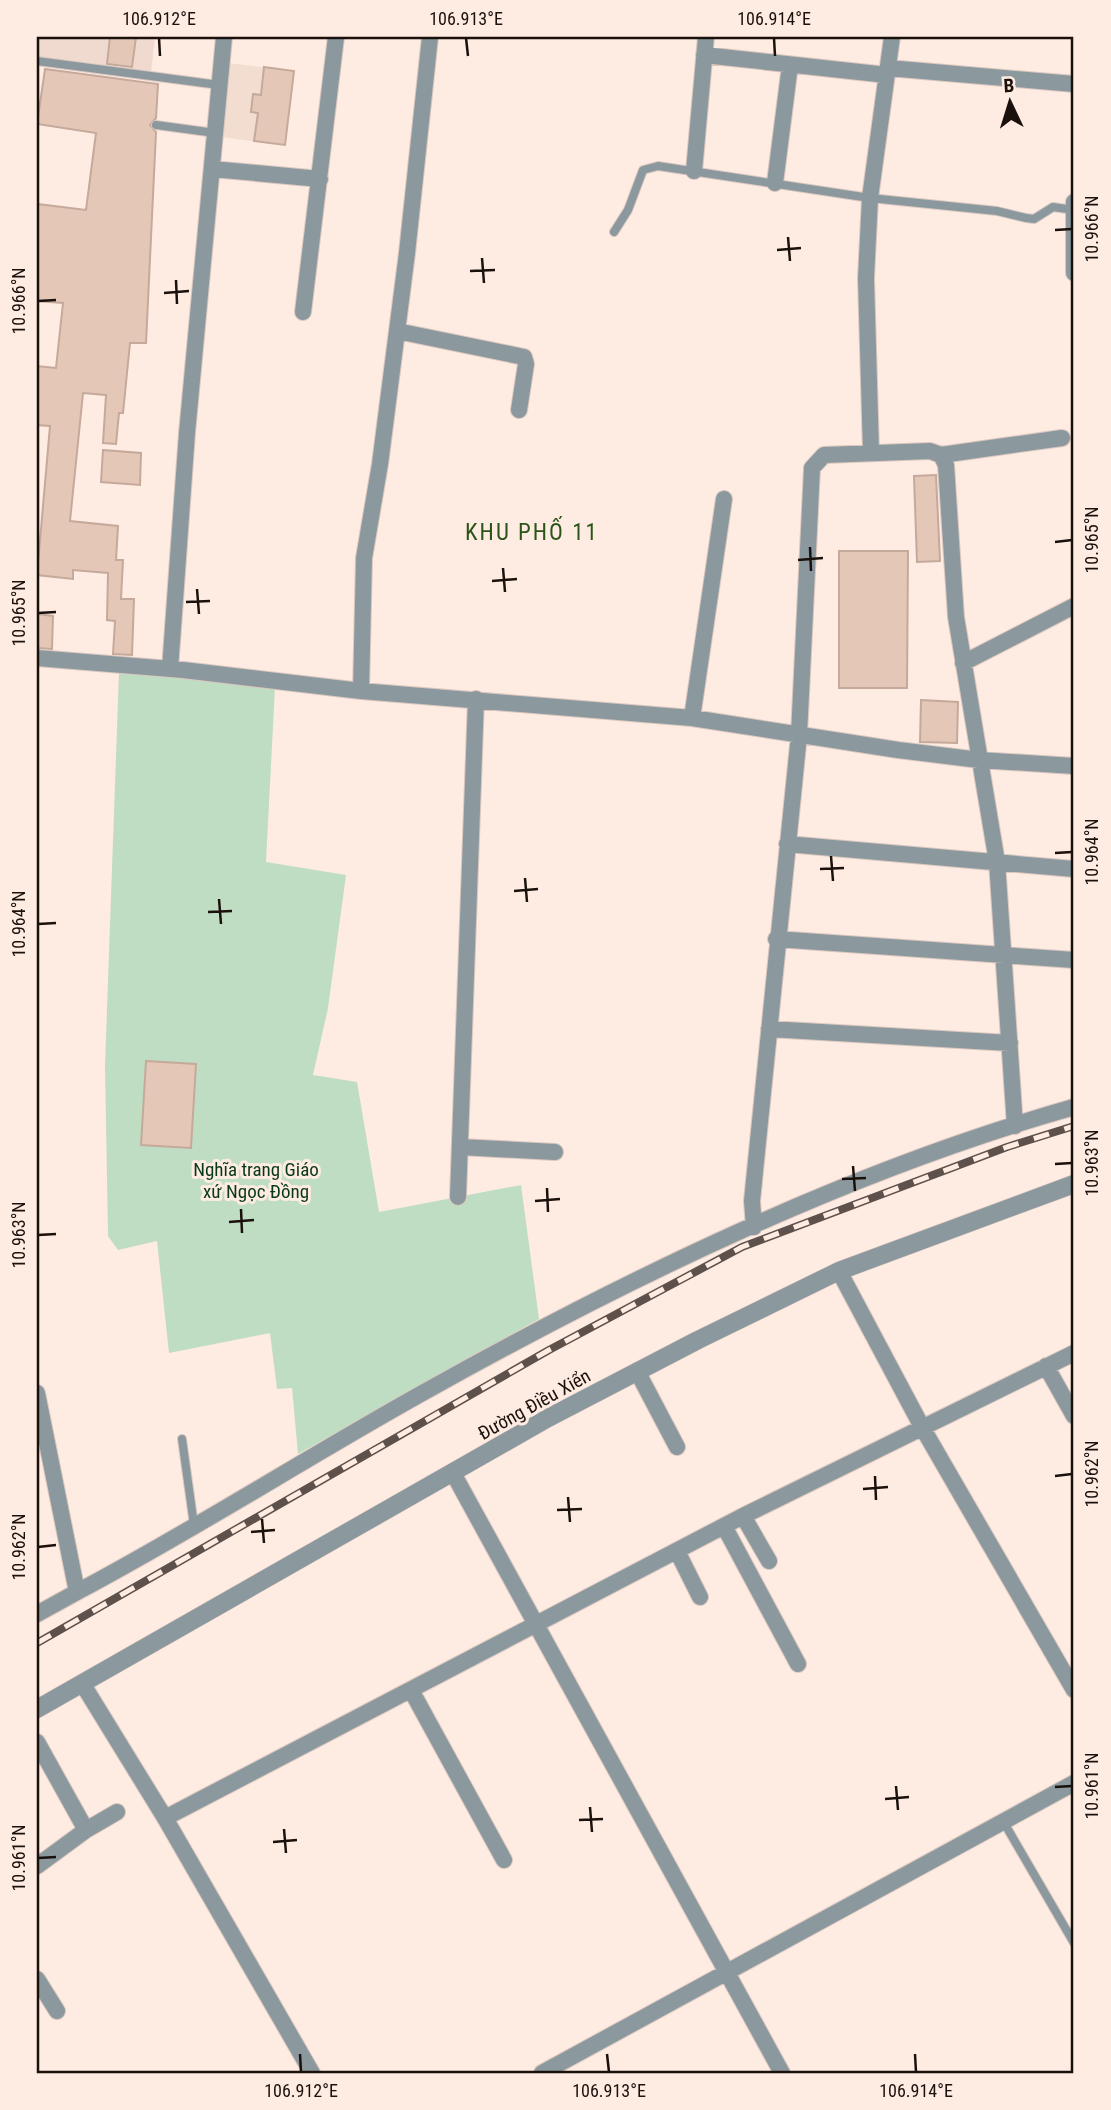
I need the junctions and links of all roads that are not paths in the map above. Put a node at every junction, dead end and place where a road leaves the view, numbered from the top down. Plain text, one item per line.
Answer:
1 (224, 37) edge
2 (336, 37) edge
3 (430, 37) edge
4 (706, 37) edge
5 (892, 37) edge
6 (704, 55) junction
7 (37, 61) edge
8 (790, 65) junction
9 (888, 71) junction
10 (1074, 84) edge
11 (219, 85) junction
12 (156, 125) dead end
13 (215, 132) junction
14 (212, 169) junction
15 (694, 171) junction
16 (320, 179) junction
17 (775, 183) junction
18 (870, 198) junction
19 (1074, 202) edge
20 (1074, 210) edge
21 (614, 232) dead end
22 (1074, 274) edge
23 (303, 312) dead end
24 (397, 331) junction
25 (519, 410) dead end
26 (1062, 438) dead end
27 (871, 452) junction
28 (941, 455) junction
29 (724, 499) dead end
30 (1074, 607) edge
31 (37, 658) edge
32 (963, 663) junction
33 (170, 669) junction
34 (361, 691) junction
35 (476, 699) junction
36 (692, 718) junction
37 (799, 735) junction
38 (979, 760) junction
39 (1074, 766) edge
40 (787, 844) junction
41 (997, 862) junction
42 (1074, 869) edge
43 (776, 939) junction
44 (1004, 955) junction
45 (1074, 960) edge
46 (769, 1029) junction
47 (1010, 1043) junction
48 (1074, 1107) edge
49 (1015, 1126) junction
50 (460, 1147) junction
51 (555, 1152) dead end
52 (1074, 1184) edge
53 (458, 1197) dead end
54 (754, 1227) junction
55 (839, 1271) junction
56 (1074, 1353) edge
57 (1046, 1366) junction
58 (637, 1371) junction
59 (37, 1393) edge
60 (1074, 1416) edge
61 (922, 1427) junction
62 (182, 1439) dead end
63 (677, 1447) dead end
64 (453, 1473) junction
65 (743, 1516) junction
66 (194, 1525) junction
67 (724, 1526) junction
68 (677, 1551) junction
69 (769, 1561) dead end
70 (77, 1592) junction
71 (700, 1597) dead end
72 (37, 1614) edge
73 (537, 1622) junction
74 (799, 1664) dead end
75 (82, 1682) junction
76 (411, 1690) junction
77 (1074, 1690) edge
78 (37, 1709) edge
79 (37, 1742) edge
80 (1074, 1783) edge
81 (117, 1812) dead end
82 (165, 1818) junction
83 (1003, 1821) junction
84 (86, 1830) junction
85 (504, 1860) dead end
86 (37, 1866) edge
87 (1074, 1943) edge
88 (726, 1970) junction
89 (37, 1979) edge
90 (57, 2011) dead end
91 (546, 2072) edge
92 (312, 2073) edge
93 (782, 2073) edge

1 - 11 street
2 - 16 street
3 - 24 street
4 - 6 street
5 - 9 street
6 - 8 street
6 - 15 street
7 - 11 lane
8 - 9 street
8 - 17 street
9 - 10 street
9 - 18 street
11 - 13 street
12 - 13 lane
13 - 14 street
14 - 16 street
14 - 33 street
15 - 17 lane
15 - 21 lane
16 - 23 street
17 - 18 lane
18 - 20 lane
18 - 27 street
19 - 20 street
20 - 22 street
24 - 25 street
24 - 34 street
26 - 28 street
27 - 28 street
27 - 37 street
28 - 32 street
29 - 36 street
30 - 32 street
31 - 33 street
32 - 38 street
33 - 34 street
34 - 35 street
35 - 36 street
35 - 50 street
36 - 37 street
37 - 38 street
37 - 40 street
38 - 39 street
38 - 41 street
40 - 41 street
40 - 43 street
41 - 42 street
41 - 44 street
43 - 44 street
43 - 46 street
44 - 45 street
44 - 47 street
46 - 47 street
46 - 54 street
47 - 49 street
48 - 49 street
49 - 54 street
50 - 51 street
50 - 53 street
52 - 55 street, Đường Điều Xiển
54 - 66 street
55 - 58 street, Đường Điều Xiển
55 - 61 street
56 - 57 street
57 - 60 street
57 - 61 street
58 - 63 street
58 - 64 street, Đường Điều Xiển
59 - 70 street
61 - 65 street
61 - 77 street
62 - 66 lane
64 - 73 street
64 - 75 street, Đường Điều Xiển
65 - 67 street
65 - 69 street
66 - 70 street
67 - 68 street
67 - 74 street
68 - 71 street
68 - 73 street
70 - 72 street
73 - 76 street
73 - 88 street
75 - 78 street, Đường Điều Xiển
75 - 82 street
76 - 82 street
76 - 85 street
79 - 84 street
80 - 83 street
81 - 84 street
82 - 92 street
83 - 87 lane
83 - 88 street
84 - 86 street
88 - 91 street
88 - 93 street
89 - 90 street

